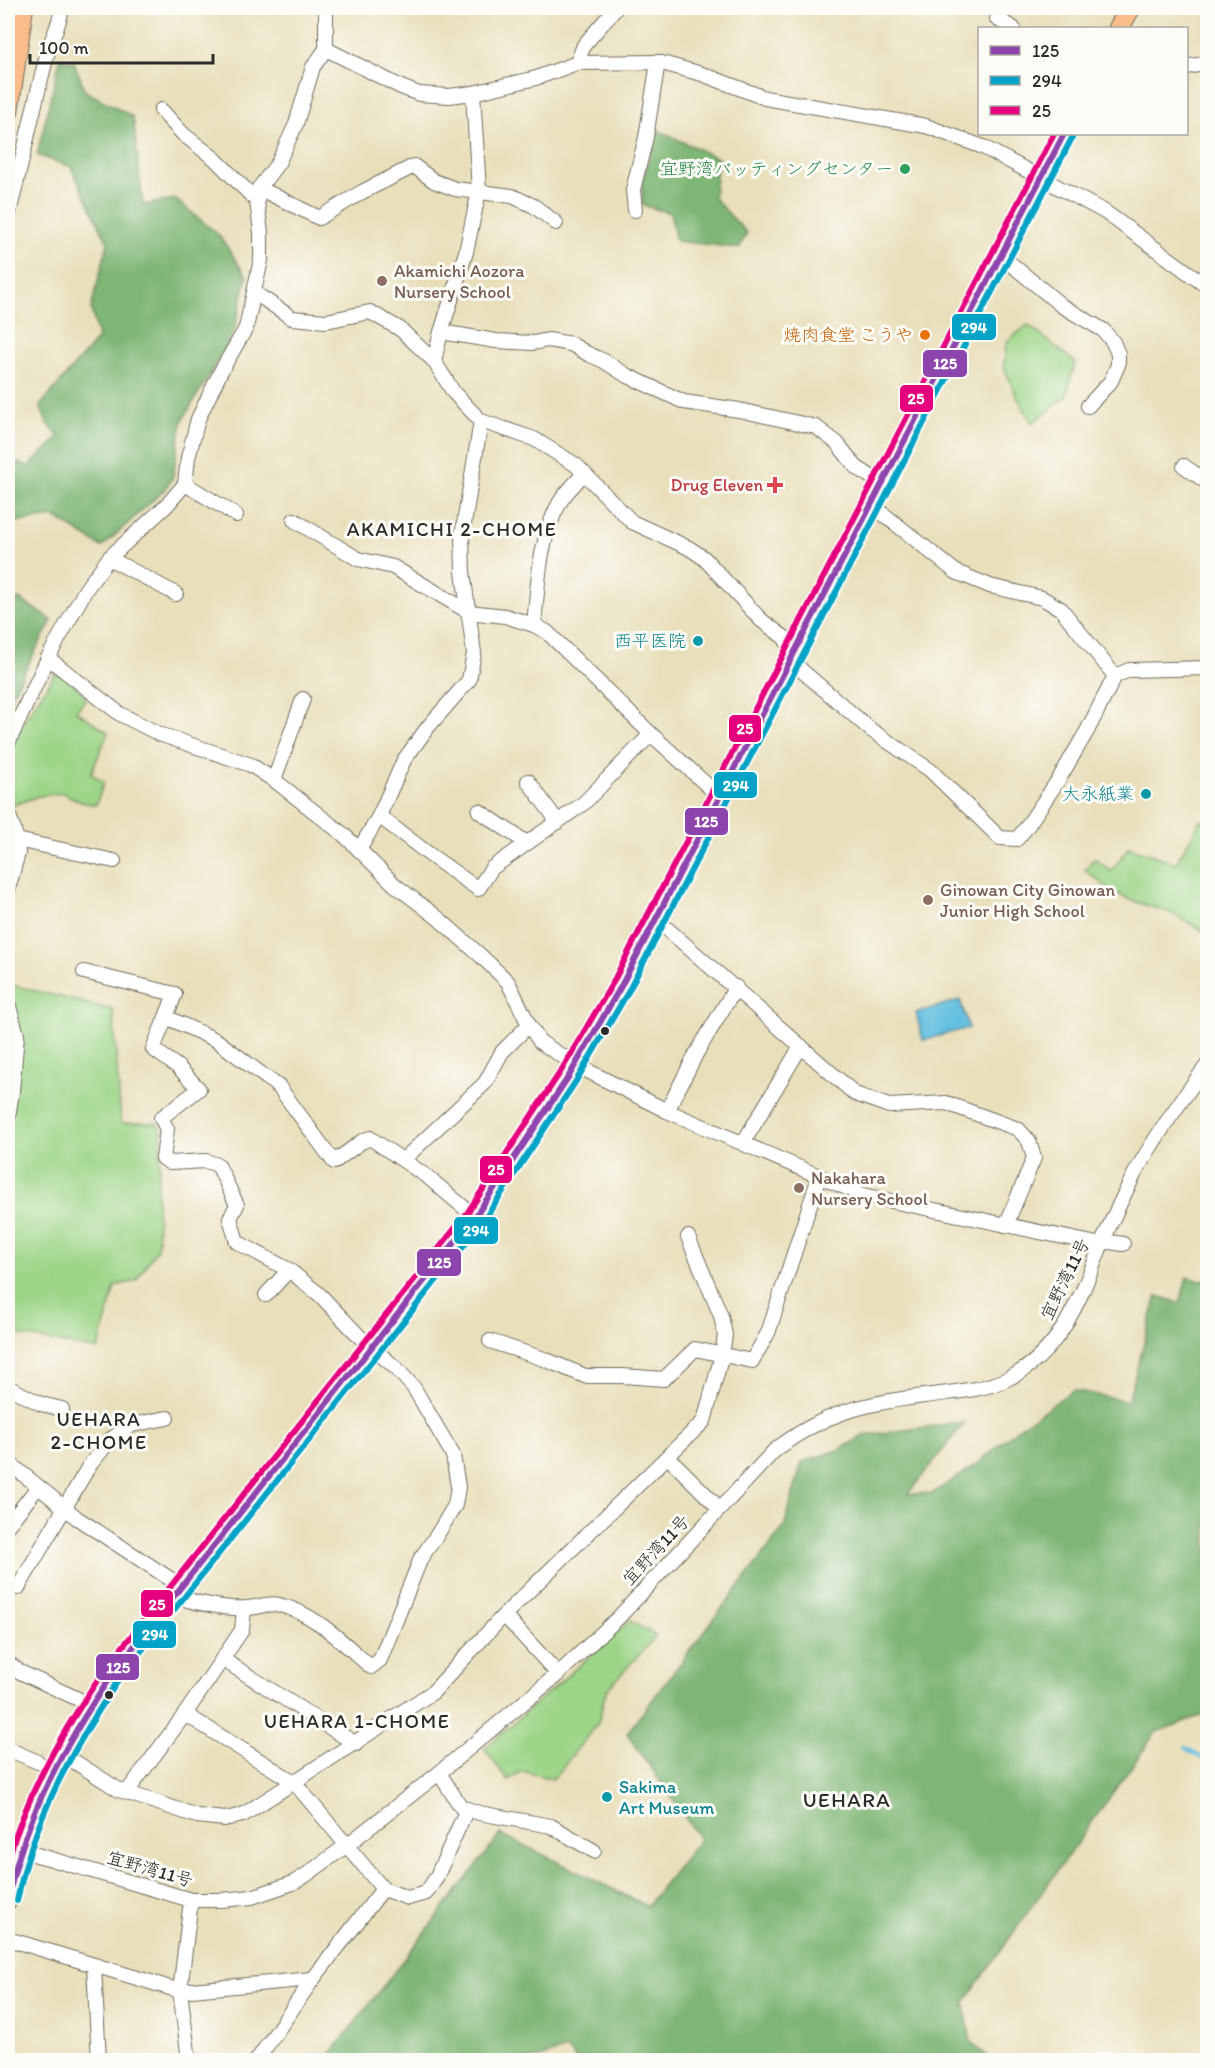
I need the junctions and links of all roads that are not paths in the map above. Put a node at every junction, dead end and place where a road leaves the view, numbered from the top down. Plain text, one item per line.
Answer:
1 (23, 8) edge
2 (62, 8) edge
3 (326, 8) edge
4 (616, 8) edge
5 (1006, 8) edge
6 (1130, 8) edge
7 (1011, 27) edge
8 (1120, 27) edge
9 (326, 50) junction
10 (658, 62) junction
11 (577, 63) junction
12 (1188, 67) edge
13 (1208, 67) edge
14 (473, 93) junction
15 (161, 110) dead end
16 (8, 112) edge
17 (1063, 135) edge
18 (1041, 177) junction
19 (479, 191) junction
20 (258, 195) junction
21 (635, 210) dead end
22 (8, 216) edge
23 (556, 223) dead end
24 (1000, 255) junction
25 (1208, 287) edge
26 (255, 293) junction
27 (441, 332) junction
28 (434, 361) junction
29 (1088, 406) dead end
30 (481, 421) junction
31 (1184, 466) dead end
32 (584, 473) junction
33 (1208, 483) edge
34 (185, 484) junction
35 (882, 484) junction
36 (872, 505) junction
37 (236, 515) dead end
38 (294, 520) dead end
39 (109, 558) junction
40 (176, 594) dead end
41 (469, 612) junction
42 (534, 625) junction
43 (793, 656) junction
44 (48, 658) junction
45 (1208, 668) edge
46 (1115, 676) junction
47 (303, 699) dead end
48 (651, 734) junction
49 (8, 743) edge
50 (274, 780) junction
51 (528, 781) dead end
52 (720, 797) junction
53 (479, 811) dead end
54 (8, 812) edge
55 (379, 816) junction
56 (558, 822) junction
57 (17, 840) junction
58 (527, 843) junction
59 (359, 850) junction
60 (114, 861) dead end
61 (8, 889) edge
62 (656, 919) junction
63 (84, 972) dead end
64 (736, 987) junction
65 (8, 1003) edge
66 (166, 1017) junction
67 (529, 1025) junction
68 (801, 1046) junction
69 (1208, 1064) edge
70 (576, 1065) junction
71 (667, 1111) junction
72 (8, 1118) edge
73 (743, 1143) junction
74 (403, 1160) junction
75 (819, 1177) junction
76 (475, 1217) junction
77 (1006, 1225) junction
78 (688, 1237) dead end
79 (1102, 1243) junction
80 (1123, 1244) dead end
81 (289, 1270) junction
82 (266, 1295) dead end
83 (490, 1341) dead end
84 (372, 1347) junction
85 (722, 1355) junction
86 (8, 1387) edge
87 (62, 1409) dead end
88 (167, 1418) dead end
89 (668, 1457) junction
90 (8, 1462) edge
91 (38, 1487) junction
92 (64, 1508) junction
93 (720, 1508) junction
94 (8, 1525) edge
95 (18, 1588) dead end
96 (177, 1591) junction
97 (244, 1609) junction
98 (504, 1616) junction
99 (222, 1659) junction
100 (8, 1663) edge
101 (558, 1674) junction
102 (91, 1705) junction
103 (185, 1714) junction
104 (356, 1744) junction
105 (8, 1749) edge
106 (61, 1753) junction
107 (38, 1762) dead end
108 (439, 1773) junction
109 (294, 1782) junction
110 (127, 1792) junction
111 (467, 1809) junction
112 (347, 1845) junction
113 (13, 1851) edge
114 (594, 1851) dead end
115 (383, 1888) junction
116 (8, 1899) edge
117 (191, 1900) junction
118 (8, 1940) edge
119 (94, 1966) junction
120 (313, 1979) junction
121 (180, 1991) junction
122 (99, 2061) edge
123 (189, 2061) edge
124 (257, 2061) edge

1 - 16 highway
2 - 22 street
3 - 9 street
4 - 11 street
5 - 7 street
6 - 8 highway
9 - 14 street
9 - 20 street
10 - 11 street
10 - 18 street
10 - 21 street
11 - 14 street
12 - 13 street
14 - 19 street
15 - 20 street
17 - 18 highway
18 - 24 highway
18 - 25 street
19 - 20 street
19 - 23 street
19 - 27 street
20 - 26 street
24 - 29 street
24 - 35 highway
26 - 28 street
26 - 34 street
27 - 28 street
27 - 35 street
28 - 30 street
30 - 32 street
30 - 41 street
31 - 33 street
32 - 42 street
32 - 43 street
34 - 37 street
34 - 39 street
35 - 36 highway
36 - 43 highway
36 - 46 street
38 - 41 street
39 - 40 street
39 - 44 street
41 - 42 street
41 - 55 street
42 - 48 street
43 - 46 street
43 - 52 highway
44 - 49 street
44 - 50 street
45 - 46 street
47 - 50 street
48 - 52 street
48 - 56 street
50 - 59 street
51 - 56 street
52 - 62 highway
53 - 58 street
54 - 57 street
55 - 58 street
55 - 59 street
56 - 58 street
57 - 60 street
57 - 61 street
59 - 67 street
62 - 64 street
62 - 70 highway
63 - 66 street
64 - 68 street
64 - 71 street
65 - 72 street
66 - 74 street
66 - 81 street
67 - 70 street
67 - 74 street
68 - 73 street
68 - 77 street
69 - 79 street, 宜野湾11号
70 - 71 street
70 - 76 highway
71 - 73 street
73 - 75 street
74 - 76 street
75 - 77 street
75 - 85 street
76 - 84 highway
77 - 79 street
78 - 85 street
79 - 80 street
79 - 93 street, 宜野湾11号
81 - 82 street
81 - 84 street
83 - 85 street
84 - 96 highway
84 - 97 street
85 - 89 street
86 - 87 street
88 - 92 street
89 - 93 street
89 - 98 street
90 - 91 street
91 - 92 street
91 - 94 street
92 - 95 street
92 - 96 street
93 - 101 street, 宜野湾11号
96 - 97 street
96 - 102 highway
97 - 99 street
98 - 101 street
98 - 104 street
99 - 103 street
99 - 104 street
100 - 102 street
101 - 108 street, 宜野湾11号
102 - 106 highway
103 - 109 street
103 - 110 street
104 - 109 street
105 - 107 street
106 - 110 street
106 - 113 highway
108 - 111 street
108 - 112 street, 宜野湾11号
109 - 110 street
109 - 112 street
111 - 114 street
111 - 115 street
112 - 115 street
112 - 117 street, 宜野湾11号
113 - 116 highway
113 - 117 street, 宜野湾11号
115 - 120 street
117 - 121 street
118 - 119 street
119 - 121 street
119 - 122 street
120 - 121 street
120 - 124 street
121 - 123 street

